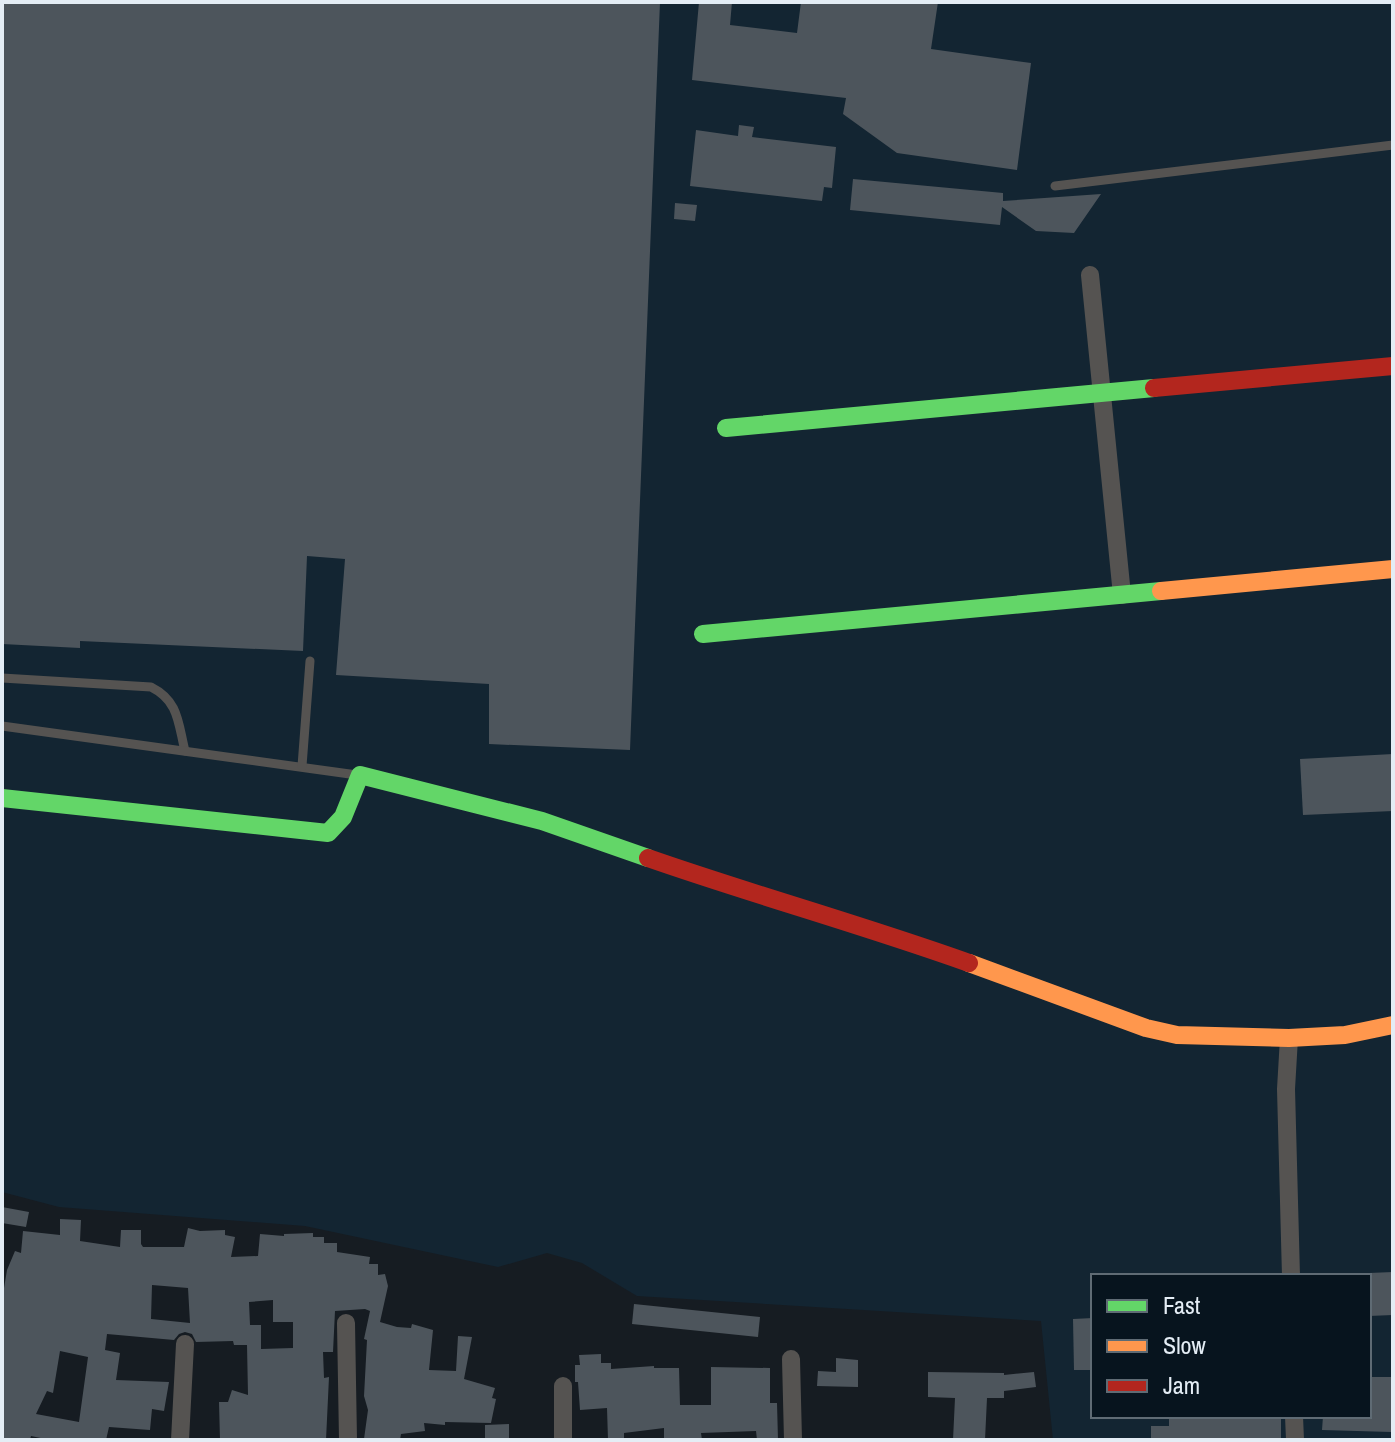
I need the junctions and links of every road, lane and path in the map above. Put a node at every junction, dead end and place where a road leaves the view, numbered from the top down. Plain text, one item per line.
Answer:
1 (1393, 145) edge
2 (1055, 186) dead end
3 (1090, 275) dead end
4 (1393, 366) edge
5 (1100, 394) junction
6 (726, 428) dead end
7 (1393, 569) edge
8 (1122, 595) junction
9 (703, 634) dead end
10 (310, 661) dead end
11 (2, 678) edge
12 (2, 726) edge
13 (185, 751) junction
14 (302, 766) junction
15 (360, 775) junction
16 (2, 798) edge
17 (1393, 1025) edge
18 (1289, 1038) junction
19 (1291, 1274) edge
20 (346, 1323) dead end
21 (185, 1344) dead end
22 (791, 1359) dead end
23 (563, 1386) dead end
24 (1294, 1418) edge
25 (180, 1440) edge
26 (348, 1440) edge
27 (563, 1440) edge
28 (793, 1440) edge
29 (1295, 1440) edge

1 - 2 lane
3 - 5 street
4 - 5 street
5 - 6 street
5 - 8 street
7 - 8 street
8 - 9 street
10 - 14 lane
11 - 13 lane
12 - 13 lane
13 - 14 lane
14 - 15 lane
15 - 16 street
15 - 18 street
17 - 18 street
18 - 19 street
20 - 26 street
21 - 25 street
22 - 28 street
23 - 27 street
24 - 29 street

